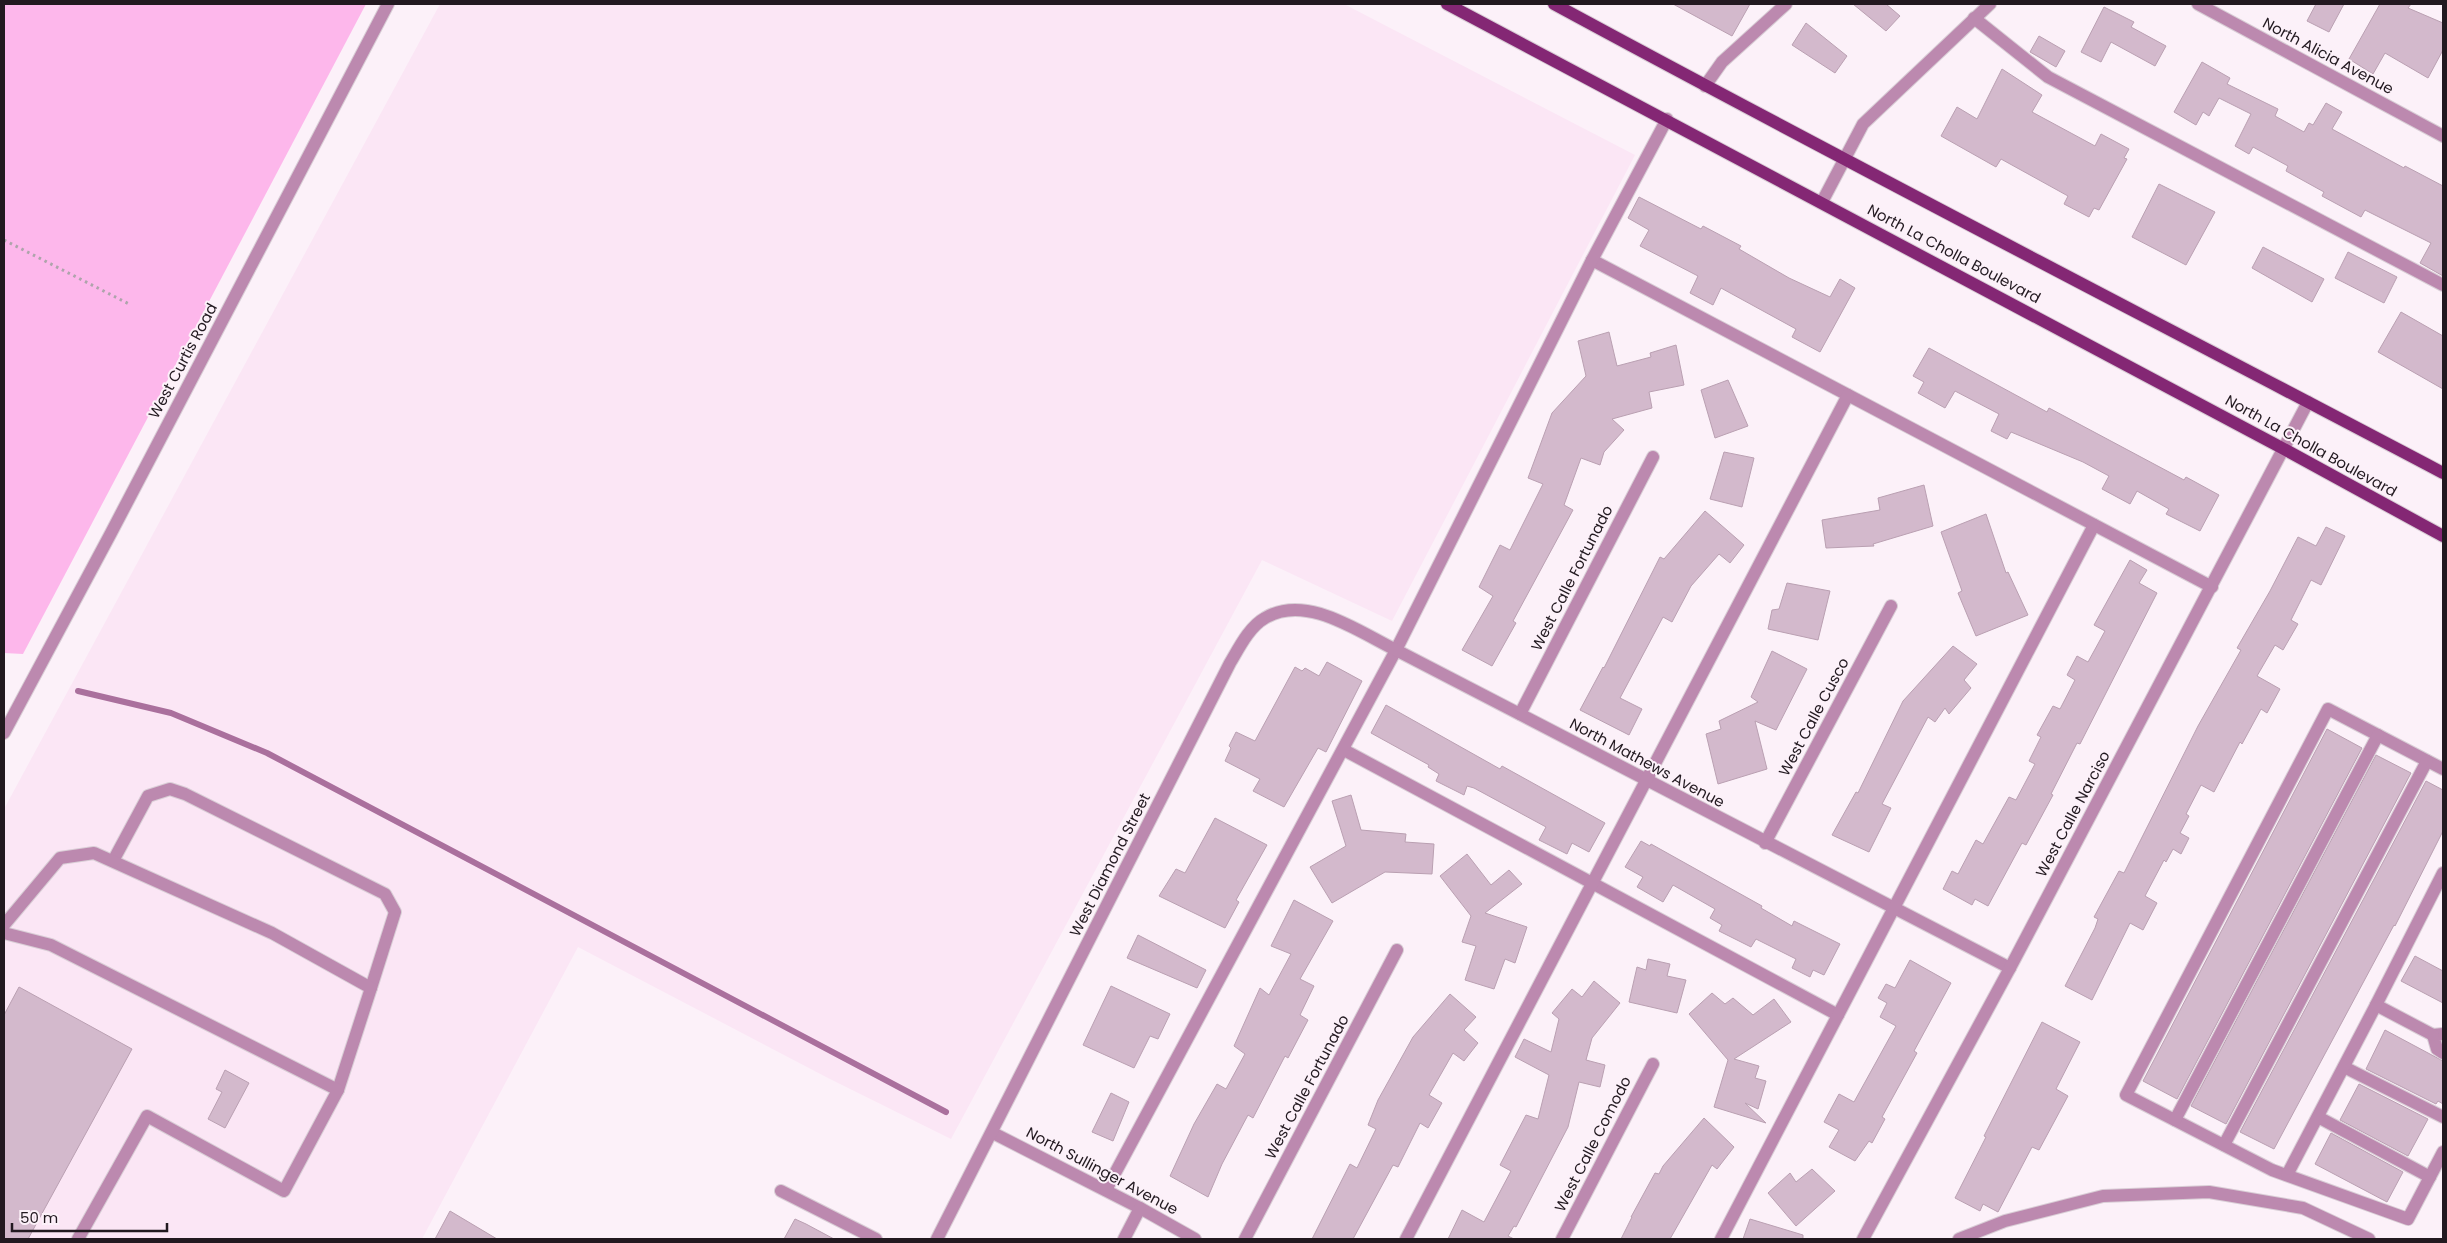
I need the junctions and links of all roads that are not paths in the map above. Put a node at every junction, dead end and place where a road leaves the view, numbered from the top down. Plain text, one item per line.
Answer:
1 (388, 4) edge
2 (1447, 4) edge
3 (1554, 4) edge
4 (1786, 4) edge
5 (1990, 4) edge
6 (2198, 4) edge
7 (1974, 18) junction
8 (1705, 86) junction
9 (1667, 119) junction
10 (2443, 136) edge
11 (1845, 158) junction
12 (1822, 202) junction
13 (1592, 260) junction
14 (2443, 285) edge
15 (1848, 395) junction
16 (2308, 402) junction
17 (2282, 448) junction
18 (1653, 458) dead end
19 (2443, 473) edge
20 (2094, 525) junction
21 (2443, 536) edge
22 (2212, 587) junction
23 (1891, 606) dead end
24 (1264, 618) joint
25 (1396, 650) junction
26 (1520, 714) junction
27 (4, 733) edge
28 (2378, 735) junction
29 (1344, 750) junction
30 (2427, 761) junction
31 (2443, 769) edge
32 (1647, 781) junction
33 (1765, 843) junction
34 (113, 861) junction
35 (2443, 873) edge
36 (1593, 884) junction
37 (1893, 908) junction
38 (4, 925) edge
39 (4, 933) edge
40 (1397, 950) dead end
41 (2010, 968) junction
42 (371, 988) junction
43 (2376, 1006) junction
44 (1838, 1015) junction
45 (2438, 1034) edge
46 (2443, 1053) edge
47 (1653, 1064) dead end
48 (2344, 1067) junction
49 (338, 1090) junction
50 (2318, 1117) junction
51 (2443, 1118) edge
52 (2175, 1120) junction
53 (993, 1133) junction
54 (2224, 1145) junction
55 (2443, 1152) edge
56 (2287, 1175) junction
57 (2430, 1177) junction
58 (1106, 1190) junction
59 (781, 1191) dead end
60 (1140, 1208) junction
61 (78, 1239) edge
62 (876, 1239) edge
63 (937, 1239) edge
64 (1124, 1239) edge
65 (1194, 1239) edge
66 (1245, 1239) edge
67 (1406, 1239) edge
68 (1562, 1239) edge
69 (1721, 1239) edge
70 (1863, 1239) edge
71 (1959, 1239) edge
72 (2369, 1239) edge

1 - 27 street, West Curtis Road
2 - 9 main road, North La Cholla Boulevard
3 - 8 main road
4 - 8 street
5 - 7 street
6 - 10 street, North Alicia Avenue
7 - 11 street
7 - 14 street
8 - 11 main road
9 - 12 main road, North La Cholla Boulevard
9 - 13 street
11 - 12 street
11 - 16 main road
12 - 17 main road, North La Cholla Boulevard
13 - 15 street
13 - 25 street
15 - 20 street
15 - 32 street
16 - 17 street, West Calle Narciso
16 - 19 main road
17 - 21 main road, North La Cholla Boulevard
17 - 22 street, West Calle Narciso
18 - 26 street, West Calle Fortunado
20 - 22 street
20 - 37 street
22 - 41 street, West Calle Narciso
23 - 33 street, West Calle Cusco
24 - 25 street, North Mathews Avenue
24 - 53 street, West Diamond Street
25 - 26 street, North Mathews Avenue
25 - 29 street
26 - 32 street, North Mathews Avenue
28 - 30 street
28 - 52 street
28 - 52 street
29 - 36 street
29 - 58 street
30 - 31 street
30 - 54 street
32 - 33 street, North Mathews Avenue
32 - 36 street
33 - 37 street, North Mathews Avenue
34 - 38 street
34 - 42 street
34 - 42 street
35 - 43 street
36 - 44 street
36 - 67 street
37 - 41 street, North Mathews Avenue
37 - 44 street
39 - 49 street
40 - 66 street, West Calle Fortunado
41 - 70 street, West Calle Narciso
42 - 49 street
43 - 45 street
43 - 48 street
44 - 69 street
45 - 46 street
47 - 68 street, West Calle Comodo
48 - 50 street
48 - 51 street
49 - 61 street
50 - 56 street
50 - 57 street
52 - 54 street
53 - 58 street, North Sullinger Avenue
53 - 63 street, West Diamond Street
54 - 56 street
55 - 57 street
56 - 57 street
58 - 60 street, North Sullinger Avenue
59 - 62 street
60 - 64 street
60 - 65 street, North Sullinger Avenue
71 - 72 street

